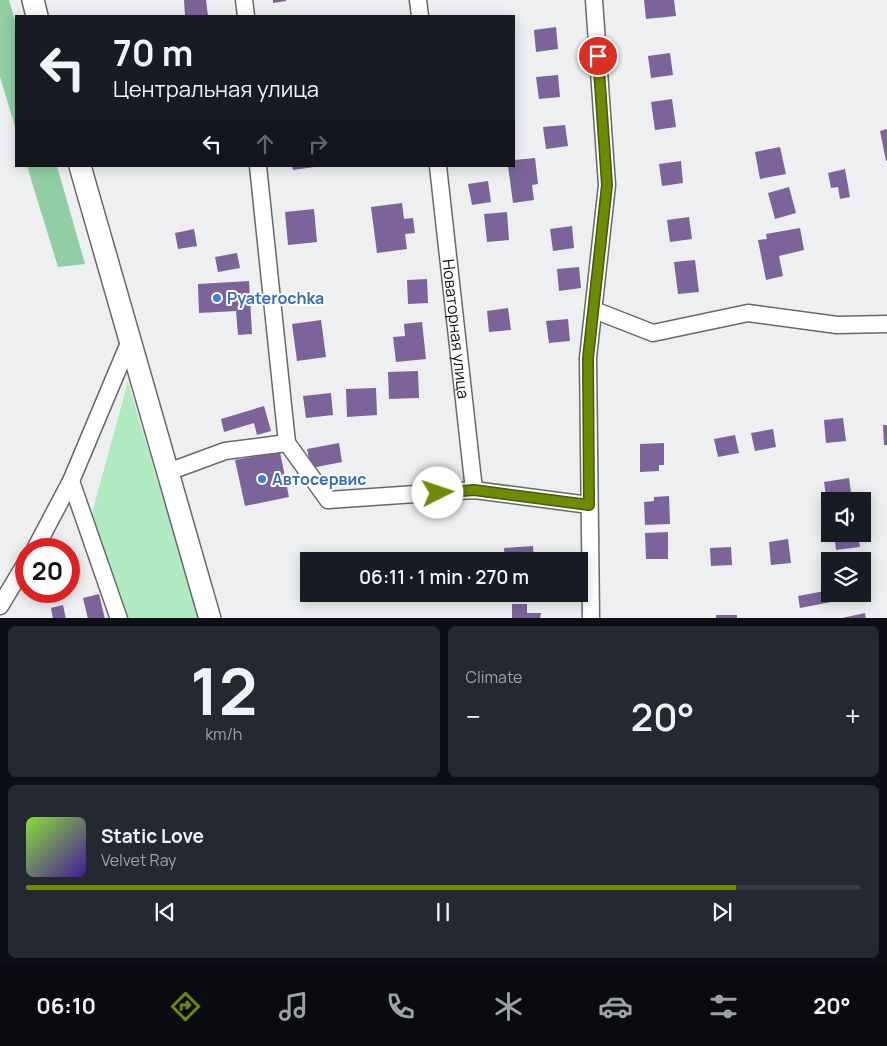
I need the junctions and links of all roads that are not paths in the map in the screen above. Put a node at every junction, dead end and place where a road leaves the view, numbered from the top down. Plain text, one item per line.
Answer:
1 (33, 0) edge
2 (244, 0) edge
3 (418, 0) edge
4 (594, 0) edge
5 (37, 15) edge
6 (246, 15) edge
7 (420, 15) edge
8 (80, 167) edge
9 (258, 167) edge
10 (438, 167) edge
11 (594, 310) junction
12 (887, 324) edge
13 (129, 343) junction
14 (287, 443) junction
15 (168, 472) junction
16 (71, 481) junction
17 (474, 490) junction
18 (589, 505) junction
19 (41, 538) edge
20 (15, 581) edge
21 (0, 606) edge
22 (119, 618) edge
23 (210, 618) edge
24 (591, 618) edge

1 - 5 main road
2 - 6 street
3 - 7 street
4 - 11 street
8 - 13 main road
9 - 14 street
10 - 17 street, Новаторная улица
11 - 12 street
11 - 18 street
13 - 15 main road
13 - 16 street
14 - 15 street
14 - 17 street
15 - 23 main road
16 - 19 street
16 - 22 street
17 - 18 street
18 - 24 street
20 - 21 street

